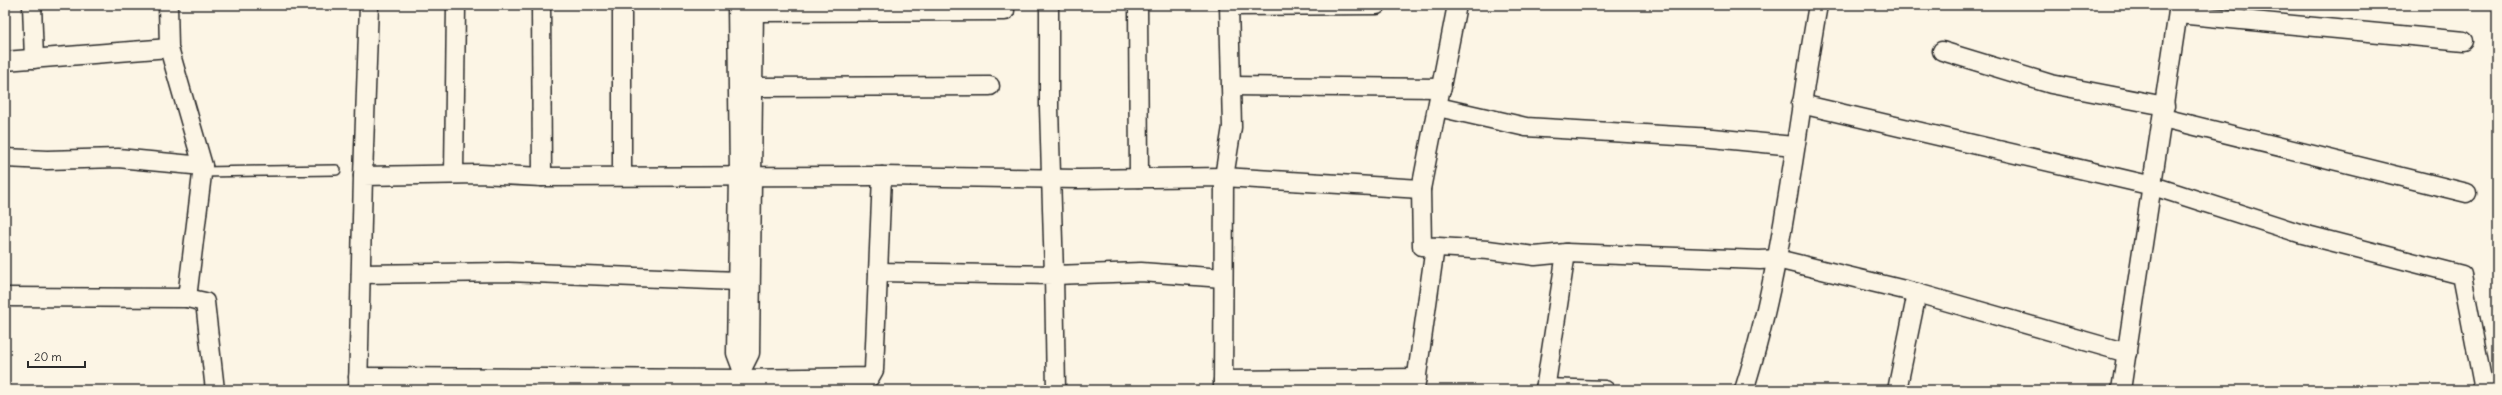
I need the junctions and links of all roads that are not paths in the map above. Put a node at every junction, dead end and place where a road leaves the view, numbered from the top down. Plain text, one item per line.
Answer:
1 (32, 5) edge
2 (168, 5) edge
3 (369, 5) edge
4 (456, 5) edge
5 (541, 5) edge
6 (622, 5) edge
7 (737, 5) edge
8 (1049, 5) edge
9 (1138, 5) edge
10 (1377, 5) edge
11 (1457, 5) edge
12 (1818, 5) edge
13 (1229, 6) edge
14 (754, 9) edge
15 (2179, 10) edge
16 (1005, 11) dead end
17 (2464, 41) dead end
18 (169, 48) junction
19 (1942, 51) dead end
20 (34, 58) junction
21 (5, 61) edge
22 (990, 86) dead end
23 (1231, 86) junction
24 (753, 87) junction
25 (1442, 88) junction
26 (1801, 104) junction
27 (1438, 107) junction
28 (2164, 112) junction
29 (1794, 146) junction
30 (5, 158) edge
31 (203, 169) junction
32 (336, 170) dead end
33 (454, 174) junction
34 (363, 176) junction
35 (622, 176) junction
36 (745, 176) junction
37 (882, 176) junction
38 (542, 177) junction
39 (1224, 177) junction
40 (1138, 178) junction
41 (1051, 179) junction
42 (2153, 186) junction
43 (1421, 189) junction
44 (2467, 193) dead end
45 (1435, 247) junction
46 (1566, 253) junction
47 (1776, 259) junction
48 (878, 272) junction
49 (361, 274) junction
50 (1054, 275) junction
51 (1223, 278) junction
52 (737, 280) junction
53 (1917, 293) junction
54 (5, 297) edge
55 (187, 298) junction
56 (2126, 353) junction
57 (742, 379) edge
58 (358, 383) edge
59 (1416, 384) edge
60 (1223, 385) edge
61 (1545, 389) edge
62 (215, 390) edge
63 (1056, 390) edge
64 (1605, 390) edge
65 (1744, 390) edge
66 (1897, 390) edge
67 (2121, 390) edge
68 (2484, 390) edge

1 - 20 street
2 - 18 street
3 - 34 street
4 - 33 street
5 - 38 street
6 - 35 street
7 - 36 street
8 - 41 street
9 - 40 street
10 - 13 street
11 - 25 street
12 - 26 street
13 - 23 street
14 - 16 street
14 - 24 street
15 - 17 street
15 - 28 street
18 - 20 street
18 - 31 street
19 - 28 street
20 - 21 street
22 - 24 street
23 - 25 street
23 - 39 street
24 - 36 street
25 - 27 street
26 - 29 street
26 - 42 street
27 - 29 street
27 - 43 street
28 - 42 street
28 - 44 street
29 - 47 street
30 - 31 street
31 - 32 lane
31 - 55 street
33 - 34 street
33 - 38 street
34 - 49 street
35 - 36 street
35 - 38 street
36 - 37 street
36 - 52 street
36 - 57 street
37 - 41 street
37 - 48 street
39 - 40 street
39 - 43 street
39 - 51 street
40 - 41 street
41 - 50 street
42 - 56 street
42 - 68 street
43 - 45 street
45 - 46 street
45 - 59 street
46 - 47 street
46 - 61 street
47 - 53 street
47 - 65 street
48 - 50 street
48 - 57 street
49 - 52 street
49 - 58 street
50 - 51 street
50 - 63 street
51 - 60 street
52 - 57 street
53 - 56 street
53 - 66 street
54 - 55 street
55 - 62 street
56 - 67 street
57 - 58 street
59 - 60 street
61 - 64 street

